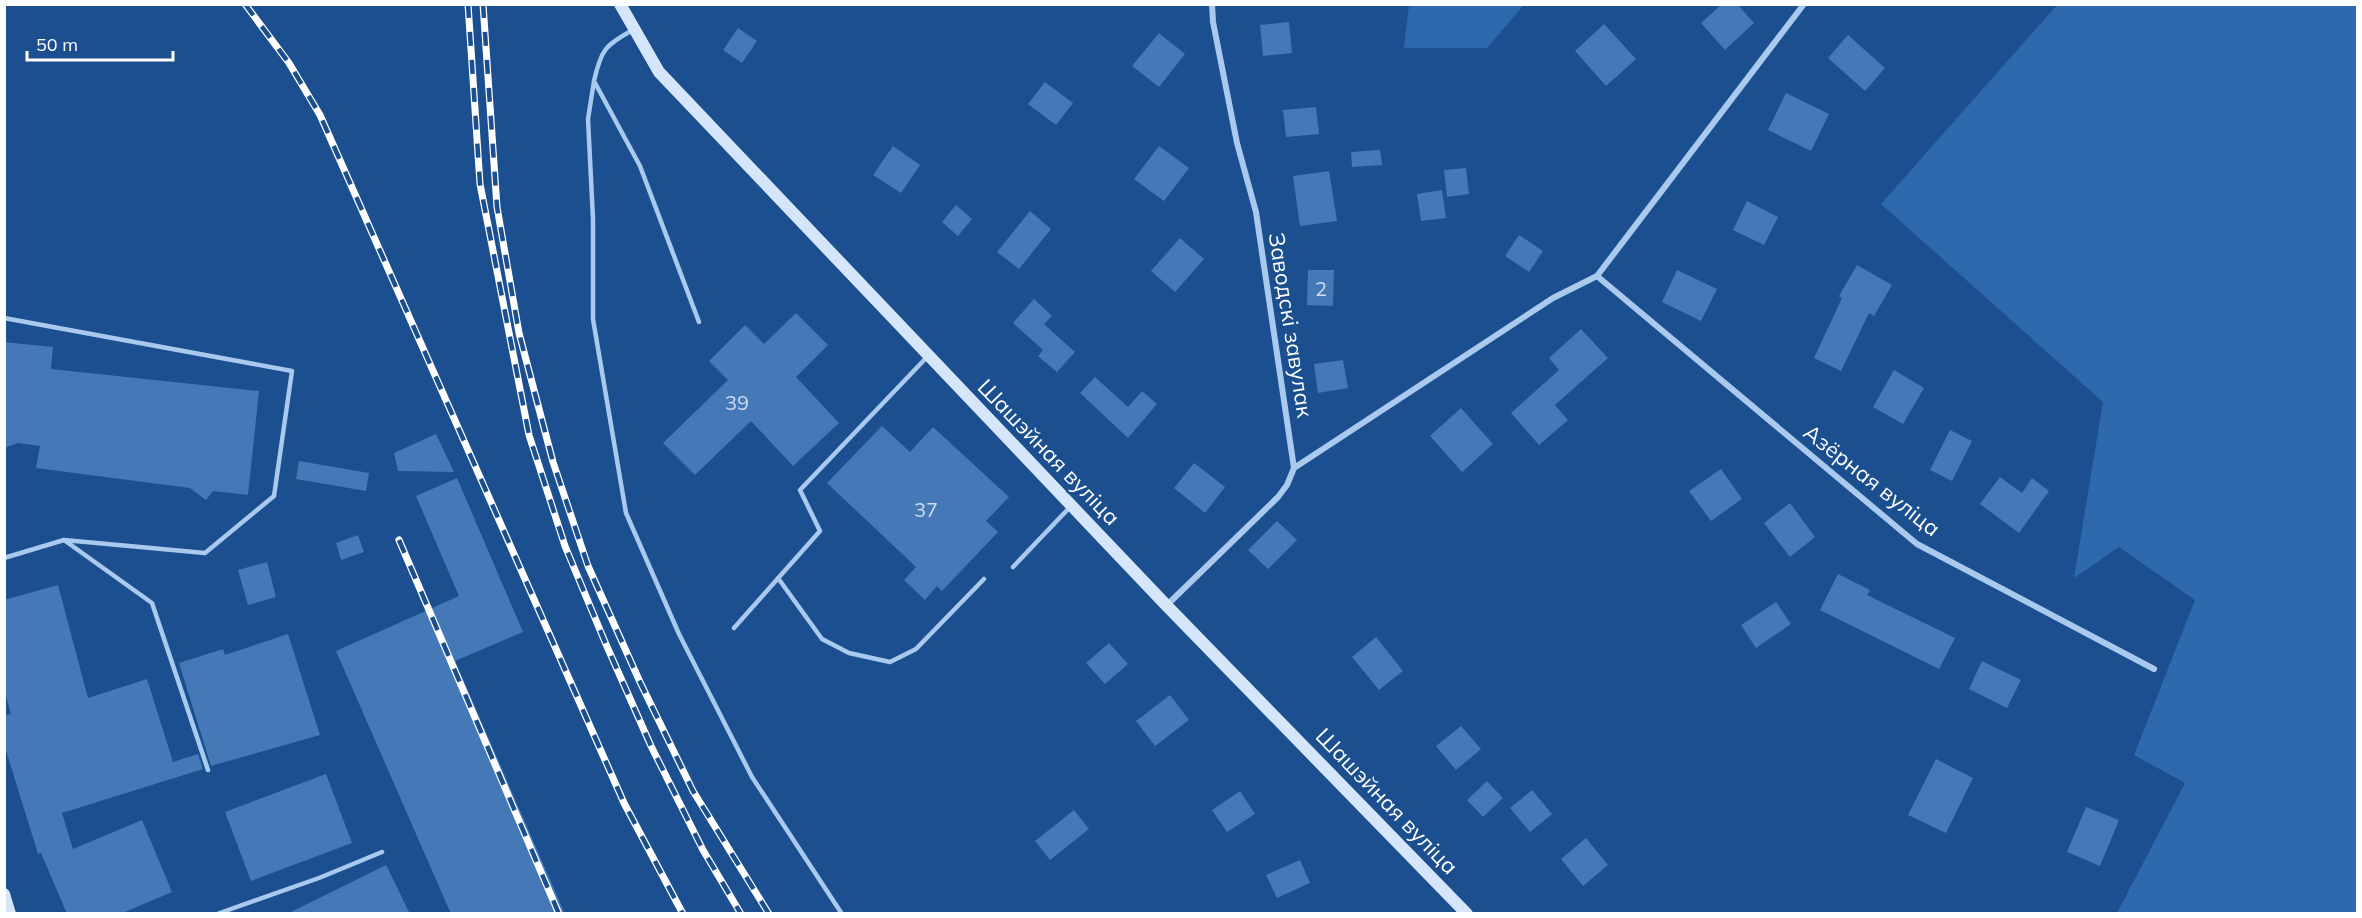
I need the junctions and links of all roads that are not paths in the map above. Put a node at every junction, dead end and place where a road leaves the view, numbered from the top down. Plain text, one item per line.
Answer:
1 (620, 4) edge
2 (1212, 4) edge
3 (1804, 4) edge
4 (633, 30) junction
5 (594, 81) junction
6 (1596, 276) junction
7 (4, 318) edge
8 (699, 322) dead end
9 (928, 356) junction
10 (1293, 468) junction
11 (1071, 506) junction
12 (64, 540) junction
13 (4, 558) edge
14 (1013, 567) dead end
15 (778, 578) junction
16 (984, 579) dead end
17 (1166, 605) junction
18 (734, 628) dead end
19 (2154, 669) dead end
20 (208, 770) dead end
21 (382, 852) dead end
22 (4, 894) edge
23 (10, 914) edge
24 (217, 914) edge
25 (842, 914) edge
26 (1467, 914) edge

1 - 4 main road, Шашэйная вуліца
2 - 10 street, Заводскі завулак
3 - 6 street
4 - 5 lane
4 - 9 main road, Шашэйная вуліца
5 - 8 lane
5 - 25 lane
6 - 10 street
6 - 19 street, Азёрная вуліца
7 - 12 lane
9 - 11 main road, Шашэйная вуліца
9 - 15 lane
10 - 17 street
11 - 14 lane
11 - 17 main road, Шашэйная вуліца
12 - 13 lane
12 - 20 lane
15 - 16 lane
15 - 18 lane
17 - 26 main road, Шашэйная вуліца
21 - 24 lane
22 - 23 main road

